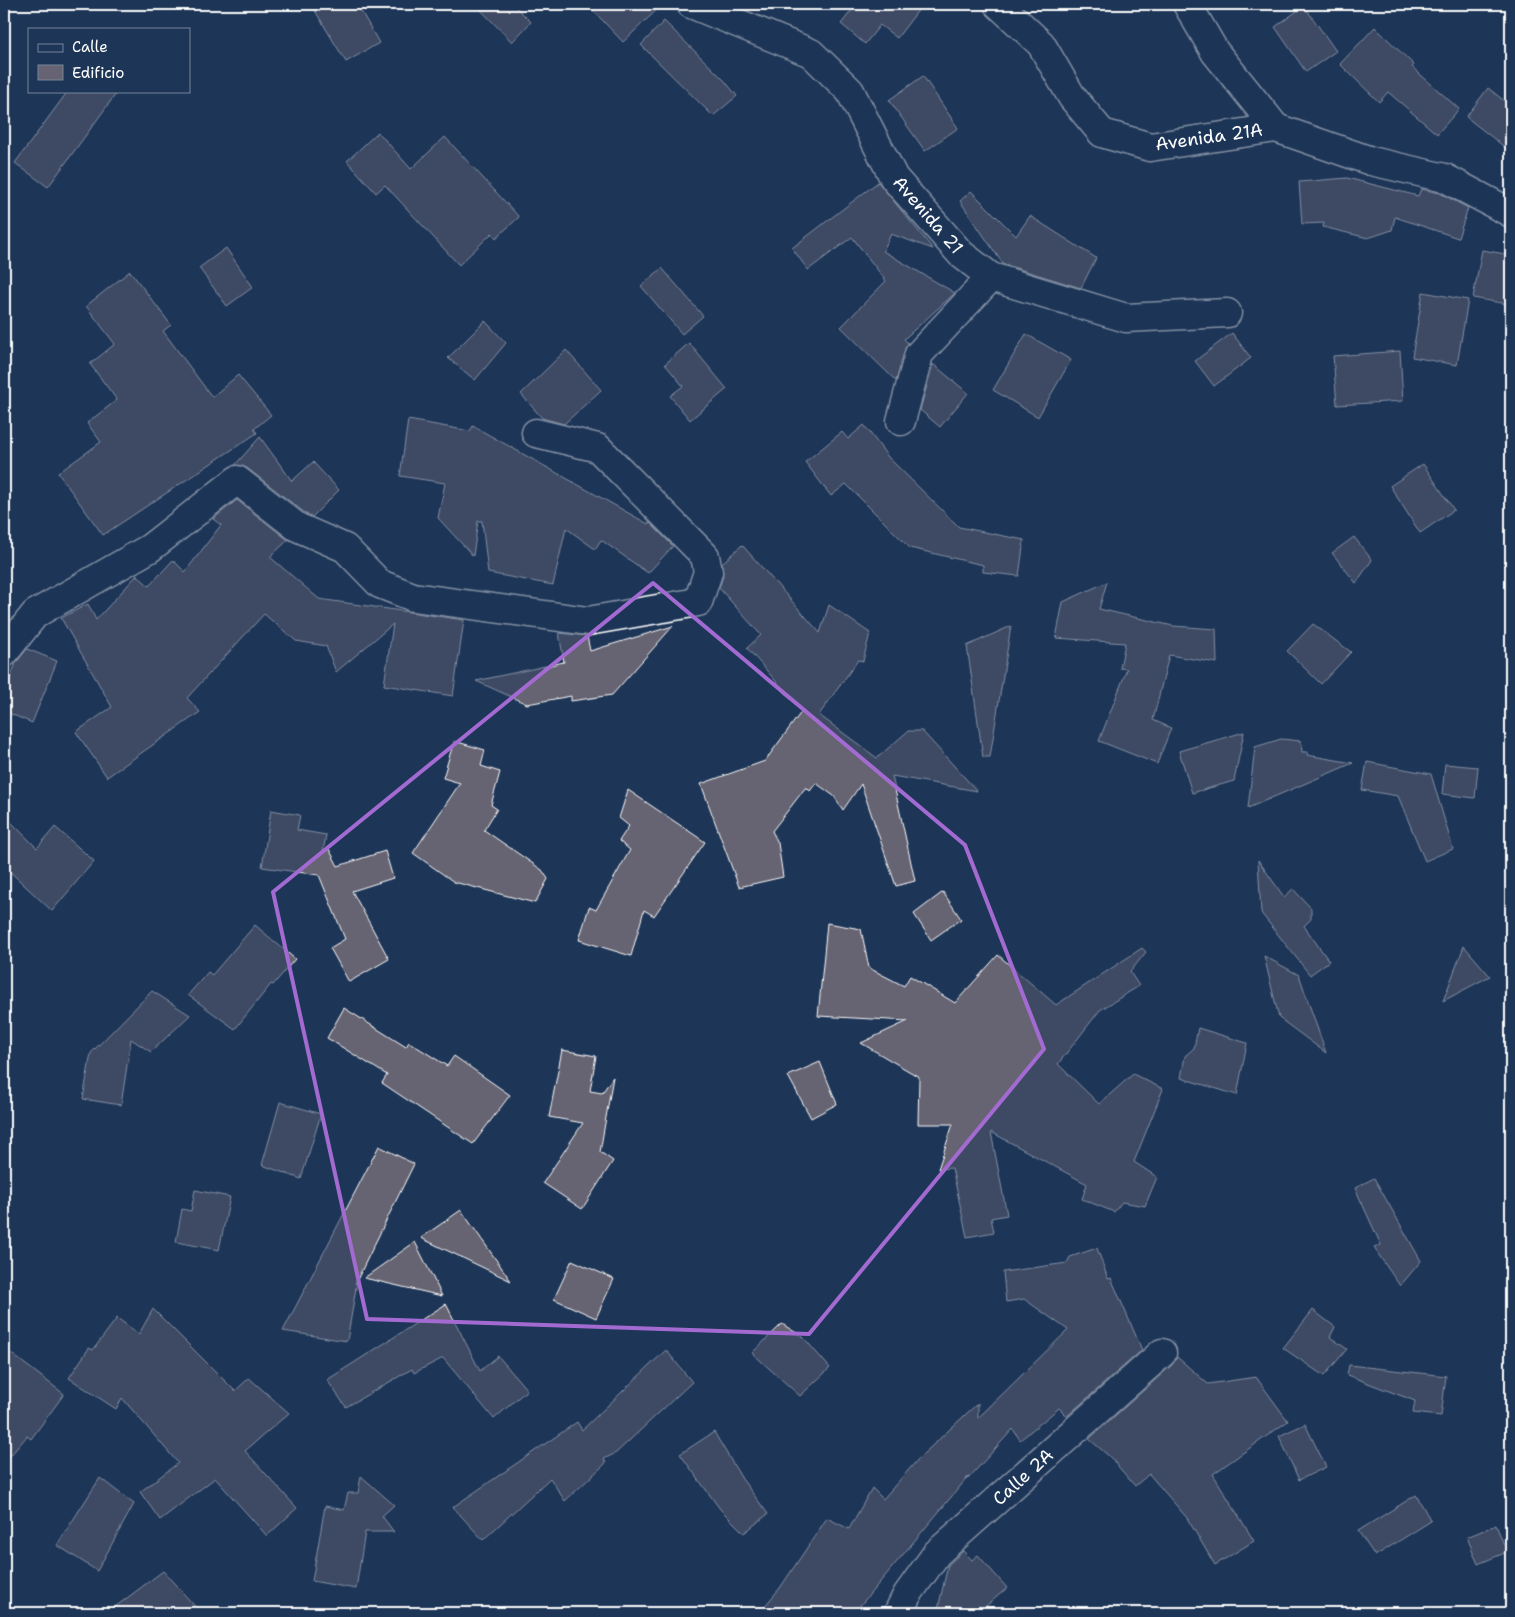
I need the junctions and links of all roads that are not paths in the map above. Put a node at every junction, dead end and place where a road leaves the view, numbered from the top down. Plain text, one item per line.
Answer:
1 (691, 4) edge
2 (998, 4) edge
3 (1187, 4) edge
4 (1276, 128) junction
5 (1511, 213) edge
6 (991, 277) junction
7 (1227, 313) dead end
8 (901, 421) dead end
9 (536, 433) dead end
10 (4, 653) edge
11 (1162, 1353) dead end
12 (898, 1613) edge

1 - 6 street, Avenida 21
2 - 4 street, Avenida 21A
3 - 4 street
4 - 5 street
6 - 7 street, Avenida 21
6 - 8 street
9 - 10 street
11 - 12 street, Calle 2A

